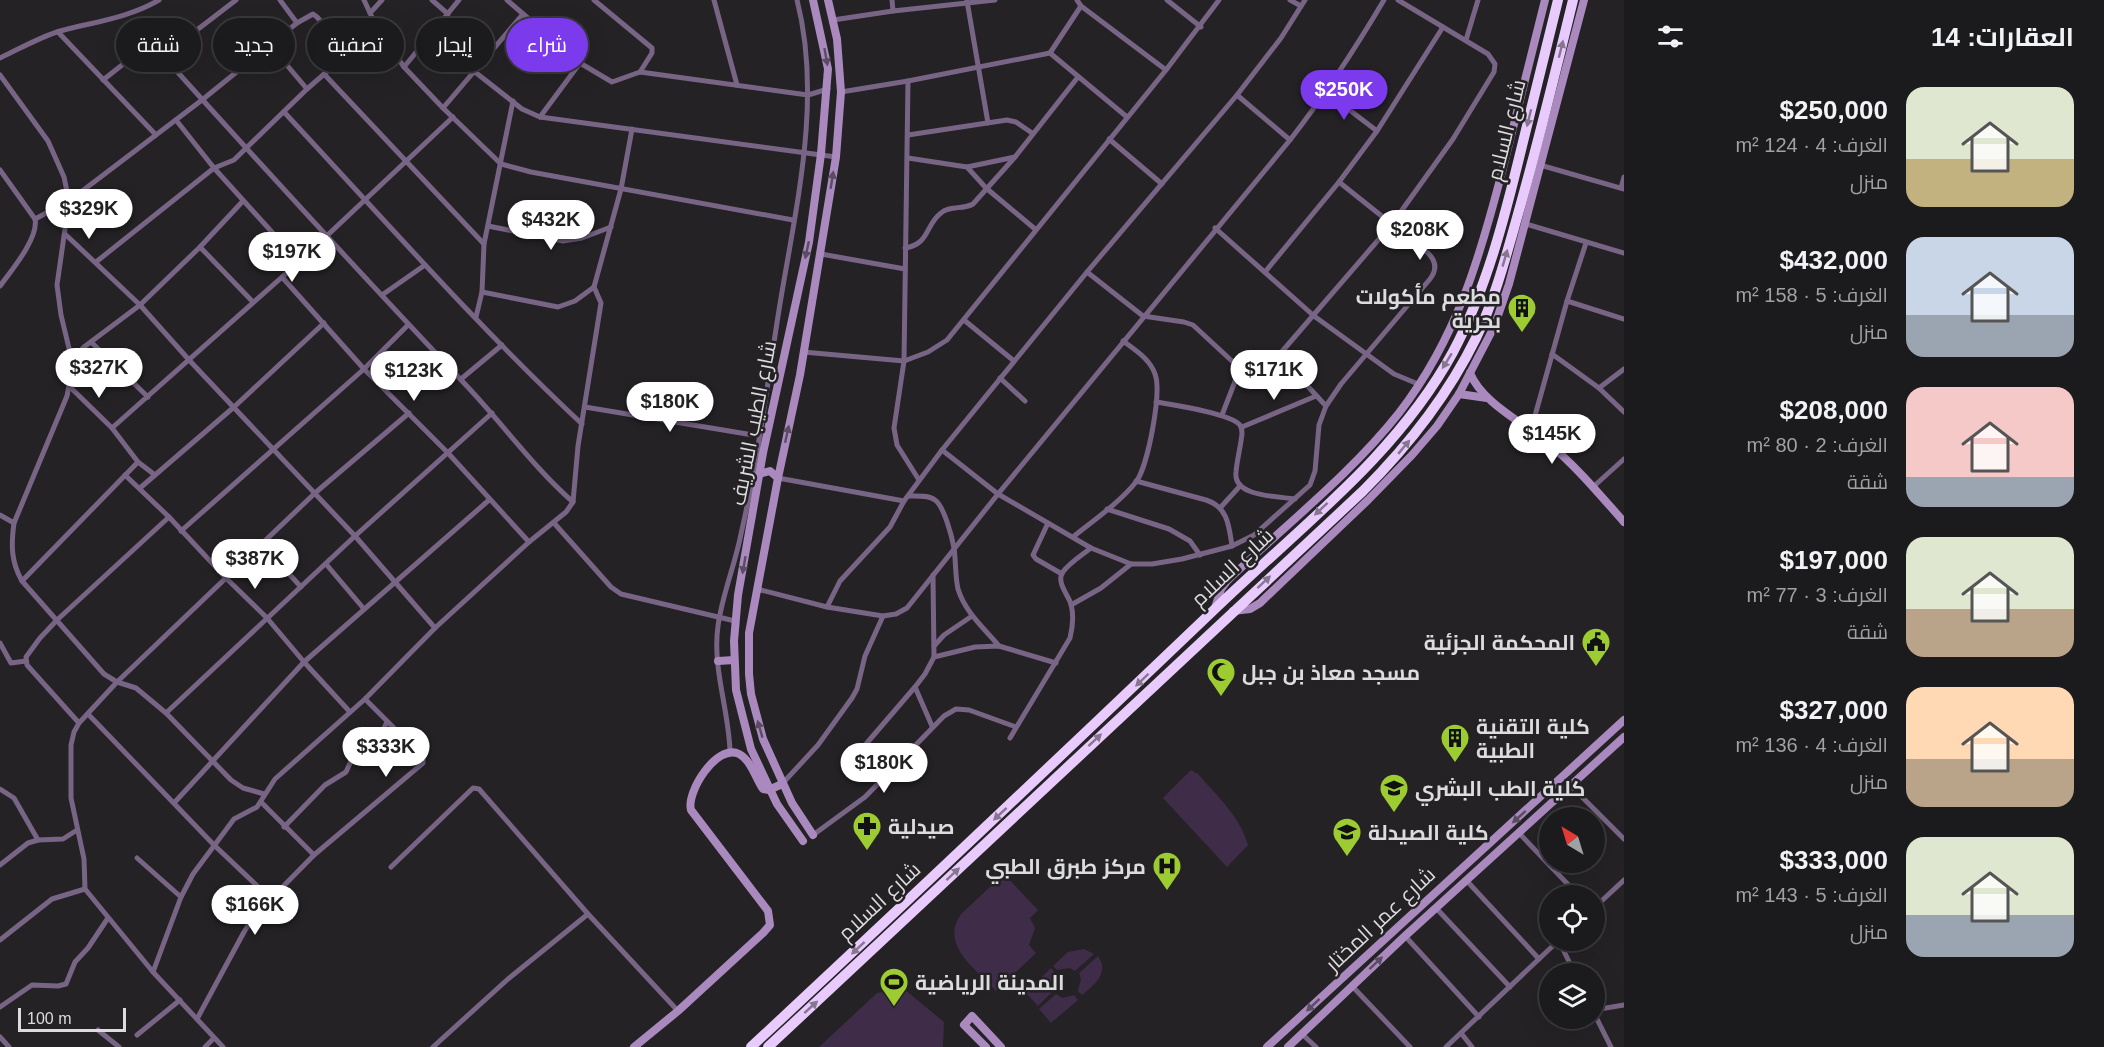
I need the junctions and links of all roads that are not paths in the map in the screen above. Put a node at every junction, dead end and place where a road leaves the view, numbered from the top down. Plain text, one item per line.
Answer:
1 (159, 0) edge
2 (236, 0) edge
3 (280, 0) edge
4 (364, 0) edge
5 (382, 0) edge
6 (432, 0) edge
7 (459, 0) edge
8 (507, 0) edge
9 (594, 0) edge
10 (714, 0) edge
11 (797, 0) edge
12 (813, 0) edge
13 (828, 0) edge
14 (892, 0) edge
15 (995, 0) edge
16 (1077, 0) edge
17 (1167, 0) edge
18 (1219, 0) edge
19 (1290, 0) edge
20 (1305, 0) edge
21 (1384, 0) edge
22 (1398, 0) edge
23 (1478, 0) edge
24 (1545, 0) edge
25 (1558, 0) edge
26 (1573, 0) edge
27 (1584, 0) edge
28 (968, 2) edge
29 (1081, 6) junction
30 (1301, 6) junction
31 (893, 11) junction
32 (370, 13) junction
33 (448, 14) junction
34 (523, 14) junction
35 (318, 18) edge
36 (372, 18) edge
37 (528, 18) edge
38 (833, 20) junction
39 (297, 23) joint
40 (201, 27) edge
41 (1201, 27) junction
42 (1443, 27) junction
43 (58, 32) junction
44 (1466, 40) junction
45 (494, 49) edge
46 (1050, 53) junction
47 (0, 58) edge
48 (977, 66) junction
49 (404, 67) joint
50 (588, 68) edge
51 (116, 70) edge
52 (1166, 70) junction
53 (177, 72) edge
54 (237, 72) edge
55 (293, 72) edge
56 (326, 72) edge
57 (475, 72) joint
58 (573, 72) edge
59 (640, 72) junction
60 (324, 74) junction
61 (0, 75) edge
62 (1078, 76) junction
63 (103, 80) junction
64 (908, 81) junction
65 (737, 86) junction
66 (307, 89) junction
67 (828, 89) junction
68 (841, 92) junction
69 (1326, 92) junction
70 (808, 95) junction
71 (1237, 95) junction
72 (202, 100) junction
73 (513, 101) junction
74 (443, 108) junction
75 (284, 112) junction
76 (453, 117) junction
77 (540, 117) junction
78 (1127, 117) junction
79 (176, 120) junction
80 (988, 123) junction
81 (632, 129) junction
82 (1377, 131) junction
83 (1032, 133) junction
84 (156, 135) junction
85 (908, 135) junction
86 (1109, 139) junction
87 (1290, 140) junction
88 (245, 148) junction
89 (803, 153) junction
90 (821, 154) junction
91 (836, 157) junction
92 (1015, 157) junction
93 (908, 158) junction
94 (407, 162) junction
95 (501, 164) junction
96 (1540, 165) junction
97 (967, 167) junction
98 (214, 168) junction
99 (0, 170) edge
100 (1624, 177) edge
101 (1339, 182) junction
102 (1162, 184) junction
103 (986, 188) junction
104 (621, 189) junction
105 (1622, 189) edge
106 (366, 200) junction
107 (69, 201) junction
108 (243, 201) junction
109 (35, 219) junction
110 (793, 220) junction
111 (1392, 224) junction
112 (1526, 224) junction
113 (488, 226) junction
114 (611, 227) junction
115 (1215, 228) junction
116 (1035, 230) junction
117 (65, 234) junction
118 (327, 236) junction
119 (1586, 243) junction
120 (484, 244) junction
121 (200, 247) junction
122 (905, 248) junction
123 (1624, 253) edge
124 (821, 254) junction
125 (96, 262) junction
126 (299, 262) junction
127 (425, 265) junction
128 (905, 269) junction
129 (1087, 272) junction
130 (1265, 272) junction
131 (282, 277) junction
132 (0, 286) edge
133 (594, 287) junction
134 (482, 292) junction
135 (382, 296) junction
136 (1567, 301) junction
137 (253, 302) junction
138 (140, 305) junction
139 (1143, 316) junction
140 (1314, 316) junction
141 (476, 317) junction
142 (1624, 319) edge
143 (964, 320) junction
144 (324, 323) junction
145 (408, 325) junction
146 (1123, 341) junction
147 (91, 342) junction
148 (502, 345) junction
149 (803, 352) junction
150 (1552, 354) junction
151 (1278, 355) junction
152 (1367, 356) junction
153 (190, 361) junction
154 (904, 361) junction
155 (1014, 361) junction
156 (73, 365) junction
157 (1241, 366) junction
158 (364, 369) junction
159 (1624, 369) edge
160 (1470, 374) junction
161 (1000, 378) junction
162 (461, 380) junction
163 (1418, 384) junction
164 (69, 386) junction
165 (1599, 388) junction
166 (1459, 394) junction
167 (1316, 396) junction
168 (148, 397) junction
169 (1487, 399) junction
170 (1025, 401) dead end
171 (1156, 402) junction
172 (1326, 406) junction
173 (234, 407) junction
174 (585, 407) junction
175 (492, 412) junction
176 (1624, 412) edge
177 (409, 413) junction
178 (1222, 415) junction
179 (582, 424) junction
180 (1242, 427) junction
181 (112, 428) junction
182 (1532, 430) junction
183 (759, 436) junction
184 (274, 449) junction
185 (942, 450) junction
186 (448, 453) junction
187 (763, 453) junction
188 (783, 453) junction
189 (1624, 459) edge
190 (138, 462) junction
191 (759, 474) junction
192 (125, 475) junction
193 (155, 475) junction
194 (778, 478) junction
195 (919, 480) junction
196 (1136, 481) junction
197 (1240, 486) junction
198 (140, 488) junction
199 (1593, 488) junction
200 (315, 493) junction
201 (998, 494) junction
202 (906, 498) junction
203 (1295, 499) junction
204 (489, 500) junction
205 (573, 502) junction
206 (1220, 508) junction
207 (1107, 509) junction
208 (0, 516) edge
209 (169, 517) junction
210 (1624, 522) edge
211 (14, 523) junction
212 (554, 523) junction
213 (1048, 523) junction
214 (181, 531) junction
215 (355, 536) junction
216 (1073, 537) junction
217 (529, 542) junction
218 (262, 544) junction
219 (1232, 546) junction
220 (954, 548) junction
221 (1091, 548) junction
222 (1200, 555) junction
223 (326, 564) junction
224 (1131, 564) junction
225 (933, 574) junction
226 (1062, 574) junction
227 (226, 578) junction
228 (22, 581) junction
229 (395, 582) junction
230 (301, 587) junction
231 (757, 589) junction
232 (1071, 605) junction
233 (827, 607) junction
234 (1215, 608) junction
235 (364, 609) junction
236 (1232, 611) junction
237 (883, 616) junction
238 (972, 616) junction
239 (267, 618) junction
240 (719, 618) junction
241 (57, 620) junction
242 (735, 621) junction
243 (435, 628) junction
244 (0, 643) edge
245 (934, 646) junction
246 (999, 646) junction
247 (934, 657) junction
248 (734, 660) junction
249 (26, 661) junction
250 (718, 661) junction
251 (304, 662) junction
252 (1056, 663) junction
253 (117, 682) junction
254 (915, 687) junction
255 (364, 699) junction
256 (350, 712) junction
257 (166, 713) junction
258 (88, 714) junction
259 (1624, 720) edge
260 (387, 722) junction
261 (79, 723) junction
262 (932, 726) junction
263 (1016, 727) junction
264 (1624, 737) edge
265 (1010, 738) dead end
266 (860, 751) dead end
267 (730, 752) junction
268 (213, 759) junction
269 (1582, 759) junction
270 (1590, 768) junction
271 (782, 783) junction
272 (1570, 785) junction
273 (0, 789) edge
274 (769, 790) junction
275 (264, 794) junction
276 (261, 802) junction
277 (174, 803) junction
278 (284, 827) junction
279 (78, 830) junction
280 (1518, 832) junction
281 (813, 835) joint
282 (1624, 839) edge
283 (38, 840) junction
284 (803, 841) dead end
285 (214, 845) junction
286 (314, 855) junction
287 (137, 858) dead end
288 (0, 865) edge
289 (391, 867) dead end
290 (1466, 880) junction
291 (1624, 880) edge
292 (1569, 885) edge
293 (85, 889) junction
294 (181, 897) junction
295 (272, 898) junction
296 (1605, 898) edge
297 (1436, 908) junction
298 (588, 914) junction
299 (108, 918) junction
300 (1405, 936) junction
301 (1, 938) edge
302 (1547, 951) edge
303 (1539, 959) junction
304 (153, 972) junction
305 (1352, 986) junction
306 (1510, 987) junction
307 (180, 1000) junction
308 (1624, 1005) edge
309 (0, 1007) edge
310 (1605, 1009) edge
311 (678, 1011) junction
312 (1479, 1017) junction
313 (197, 1019) junction
314 (1602, 1029) edge
315 (98, 1030) dead end
316 (1302, 1034) junction
317 (1461, 1034) junction
318 (137, 1035) dead end
319 (0, 1036) edge
320 (214, 1038) junction
321 (9, 1047) edge
322 (119, 1047) edge
323 (205, 1047) edge
324 (223, 1047) edge
325 (433, 1047) edge
326 (634, 1047) edge
327 (751, 1047) edge
328 (768, 1047) edge
329 (986, 1047) edge
330 (1001, 1047) edge
331 (1267, 1047) edge
332 (1288, 1047) edge
333 (1316, 1047) edge
334 (1410, 1047) edge
335 (1446, 1047) edge
336 (1472, 1047) edge
337 (1611, 1047) edge

1 - 43 street
2 - 40 street
3 - 39 street
4 - 32 street
5 - 32 street
6 - 33 street
7 - 33 street
8 - 34 street
9 - 59 street
10 - 65 street
11 - 70 street
12 -> 67 street, شارع الطيب الشريف
13 - 38 street, شارع الطيب الشريف
14 - 31 street
15 - 28 street
16 - 29 street
17 - 41 street
18 - 41 street
19 - 30 street
20 - 30 street
21 - 69 street
22 - 42 street
23 - 44 street
24 - 163 street
25 -> 234 highway, شارع السلام
236 -> 26 highway, شارع السلام
27 - 96 street
28 - 31 street
28 - 48 street
29 - 46 street
29 - 52 street
30 - 71 street
31 - 38 street
32 - 36 street
33 - 49 street
34 - 37 street
34 - 45 street
35 - 39 street
38 - 68 street, شارع الطيب الشريف
41 - 52 street
42 - 44 street
42 - 82 street
43 - 47 street
43 - 63 street
44 - 111 street
46 - 48 street
46 - 62 street
48 - 64 street
48 - 80 street
49 - 74 street
50 - 59 street
51 - 63 street
52 - 78 street
53 - 72 street
54 - 72 street
55 - 66 street
56 - 60 street
57 - 73 street
57 - 74 street
58 - 77 street
59 - 65 street
60 - 66 street
60 - 94 street
61 - 107 street
62 - 78 street
62 - 83 street
63 - 84 street
64 - 68 street
64 - 85 street
65 - 70 street
66 - 75 street
67 - 70 street
67 - 90 street, شارع الطيب الشريف
68 - 91 street, شارع الطيب الشريف
69 - 82 street
69 - 87 street
70 - 89 street
71 - 87 street
71 - 102 street
72 - 79 street
72 - 88 street
73 - 77 street
73 - 95 street
74 - 76 street
75 - 88 street
75 - 106 street
76 - 94 street
76 - 95 street
77 - 81 street
78 - 86 street
79 - 84 street
79 - 98 street
80 - 83 street
80 - 85 street
81 - 89 street
81 - 104 street
82 - 101 street
83 - 92 street
84 - 107 street
85 - 93 street
86 - 102 street
86 - 116 street
87 - 115 street
88 - 98 street
88 - 118 street
89 - 90 street
89 - 110 street
90 - 91 street
90 -> 187 street, شارع الطيب الشريف
124 -> 91 street, شارع الطيب الشريف
92 - 97 street
92 - 103 street
93 - 97 street
93 - 122 street
94 - 106 street
94 - 120 street
95 - 104 street
95 - 113 street
96 - 105 street
96 - 112 street
97 - 103 street
98 - 108 street
98 - 125 street
99 - 109 street
100 - 105 street
101 - 111 street
101 - 130 street
102 - 129 street
103 - 116 street
103 - 122 street
104 - 110 street
104 - 114 street
106 - 118 street
106 - 127 street
107 - 109 street
107 - 117 street
108 - 121 street
108 - 126 street
109 - 132 street
110 - 183 street
111 - 140 street
111 - 152 street
112 - 119 street
112 - 160 street
113 - 114 street
113 - 120 street
114 - 133 street
115 - 130 street
115 - 139 street
116 - 143 street
117 - 125 street
117 - 156 street
118 - 126 street
118 - 135 street
119 - 123 street
119 - 136 street
120 - 134 street
121 - 137 street
121 - 138 street
122 - 128 street
124 - 128 street
124 - 149 street, شارع الطيب الشريف
125 - 138 street
126 - 131 street
127 - 135 street
127 - 141 street
128 - 154 street
129 - 139 street
129 - 155 street
130 - 140 street
131 - 137 street
131 - 144 street
133 - 134 street
133 - 174 street
134 - 141 street
135 - 145 street
136 - 142 street
136 - 150 street
137 - 153 street
138 - 147 street
138 - 153 street
139 - 146 street
139 - 157 street
140 - 151 street
140 - 152 street
141 - 148 street
143 - 154 street
143 - 155 street
144 - 158 street
144 - 173 street
145 - 158 street
145 - 162 street
146 - 171 street
146 - 201 street
147 - 156 street
147 - 168 street
148 - 162 street
148 - 179 street
149 - 154 street
188 -> 149 street, شارع الطيب الشريف
150 - 165 street
150 - 182 street
151 - 157 street
151 - 167 street
152 - 163 street
152 - 172 street
153 - 168 street
153 - 173 street
154 - 195 street
155 - 161 street
156 - 164 street
157 - 178 street
158 - 177 street
158 - 184 street
159 - 165 street
160 - 166 street
160 - 169 street
161 - 170 street
161 - 185 street
162 - 175 street
163 - 234 street
164 - 181 street
164 - 211 street
165 - 176 street
166 - 169 street
166 - 236 street
167 - 172 street
167 - 180 street
168 - 181 street
169 - 182 street
171 - 178 street
171 - 196 street
172 - 203 street
173 - 184 street
173 - 193 street
174 - 179 street
174 - 183 street
175 - 186 street
175 - 205 street
177 - 186 street
177 - 200 street
178 - 180 street
179 - 205 street
180 - 197 street
181 - 190 street
182 - 199 street
183 - 240 street
184 - 200 street
184 - 214 street
185 - 195 street
185 - 201 street
186 - 204 street
186 - 215 street
187 - 188 street
187 - 191 street, شارع الطيب الشريف
188 - 194 street, شارع الطيب الشريف
189 - 199 street
190 - 192 street
190 - 193 street
191 - 194 street
191 -> 242 street, شارع الطيب الشريف
192 - 198 street
192 - 228 street
193 - 198 street
194 - 202 street
194 - 231 street, شارع الطيب الشريف
195 - 202 street
196 - 206 street
196 - 207 street
197 - 203 street
197 - 206 street
198 - 209 street
199 - 210 street
200 - 215 street
200 - 218 street
201 - 213 street
201 - 220 street
202 - 220 street
202 - 233 street
203 - 219 street
204 - 217 street
204 - 229 street
205 - 212 street
206 - 219 street
207 - 216 street
207 - 222 street
208 - 211 street
209 - 214 street
209 - 241 street
211 - 228 street
212 - 217 street
212 - 240 street
213 - 216 street
213 - 226 street
214 - 227 street
215 - 223 street
215 - 229 street
216 - 221 street
217 - 243 street
218 - 227 street
218 - 230 street
219 - 222 street
220 - 225 street
220 - 238 street
221 - 224 street
221 - 226 street
222 - 224 street
223 - 230 street
223 - 235 street
224 - 232 street
225 - 237 street
225 - 245 street
226 - 232 street
227 - 239 street
227 - 253 street
228 - 241 street
229 - 235 street
229 - 243 street
230 - 239 street
231 - 233 street
271 -> 231 street, شارع الطيب الشريف
232 - 252 street
233 - 237 street
234 -> 327 highway, شارع السلام
235 - 251 street
328 -> 236 highway, شارع السلام
237 - 271 street
238 - 245 street
238 - 246 street
239 - 251 street
239 - 257 street
240 - 242 street
240 - 250 street
241 - 249 street
241 - 253 street
242 - 248 street, شارع الطيب الشريف
243 - 255 street
244 - 249 street
245 - 247 street
246 - 247 street
246 - 252 street
247 - 254 street
248 - 250 street
248 - 274 street, شارع الطيب الشريف
249 - 261 street
250 - 267 street
251 - 256 street
251 - 268 street
252 - 263 street
253 - 257 street
253 - 258 street
254 - 262 street
254 - 266 street
255 - 256 street
255 - 260 street
256 - 275 street
257 - 268 street
258 - 261 street
258 - 277 street
259 - 269 street, شارع عمر المختار
260 - 278 street
260 - 286 street
261 - 279 street
262 - 263 street
262 - 281 street
263 - 265 street
264 - 270 street, شارع عمر المختار
267 - 274 street
267 - 311 street
268 - 275 street
268 - 277 street
269 - 270 street
269 -> 331 street, شارع عمر المختار
270 - 272 street, شارع عمر المختار
271 - 274 street
271 - 281 street, شارع الطيب الشريف
272 - 280 street, شارع عمر المختار
272 - 282 street
273 - 283 street
274 - 284 street, شارع الطيب الشريف
275 - 276 street
276 - 278 street
276 - 285 street
277 - 285 street
278 - 286 street
279 - 283 street
279 - 293 street
280 - 290 street, شارع عمر المختار
280 - 292 street
283 - 288 street
285 - 294 street
285 - 295 street
286 - 295 street
287 - 294 street
289 - 298 street
290 - 297 street, شارع عمر المختار
290 - 303 street
291 - 296 street
293 - 299 street
293 - 301 street
294 - 304 street
295 - 313 street
297 - 300 street, شارع عمر المختار
297 - 306 street
298 - 311 street
298 - 325 street
299 - 304 street
299 - 309 street
305 -> 300 street, شارع عمر المختار
300 - 312 street
302 - 303 street
303 - 306 street
304 - 307 street
305 - 316 street, شارع عمر المختار
305 - 334 street
306 - 312 street
307 - 313 street
307 - 318 street
308 - 310 street
311 - 326 street
312 - 317 street
313 - 320 street
314 - 337 street
315 - 322 street
316 - 332 street, شارع عمر المختار
316 - 333 street
317 - 335 street
317 - 336 street
319 - 321 street
320 - 323 street
320 - 324 street
329 - 330 street

